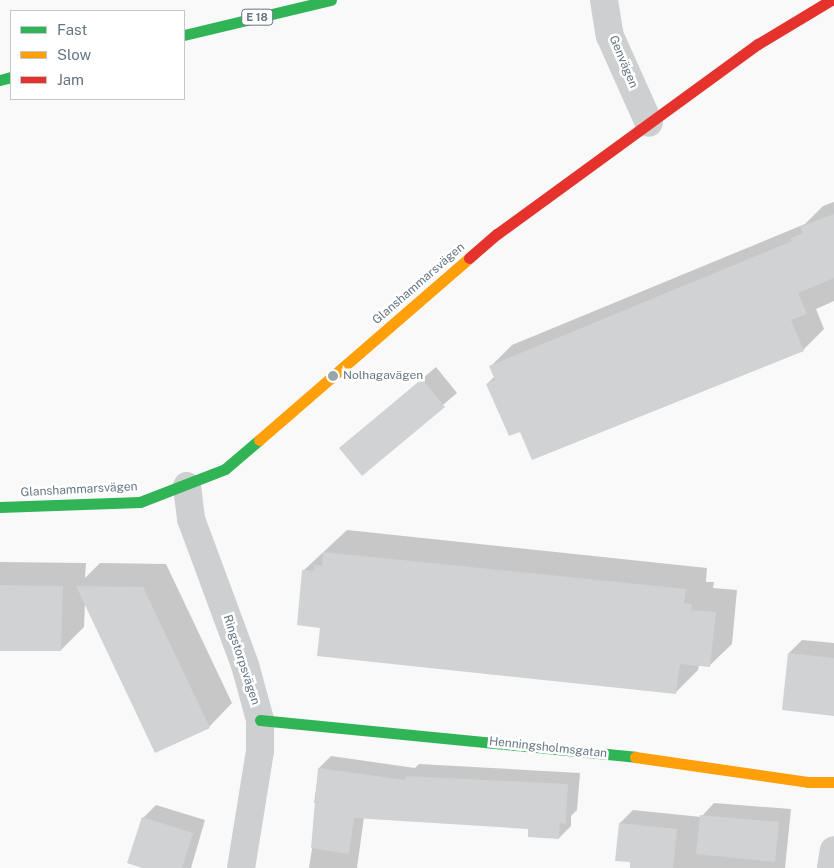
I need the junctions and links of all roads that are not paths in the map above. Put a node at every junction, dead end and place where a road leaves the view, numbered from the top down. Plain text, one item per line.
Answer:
1 (331, 0) edge
2 (604, 0) edge
3 (831, 0) edge
4 (185, 35) edge
5 (649, 122) junction
6 (188, 486) junction
7 (0, 508) edge
8 (260, 720) junction
9 (834, 782) edge
10 (834, 850) edge
11 (241, 868) edge
12 (831, 868) edge

1 - 4 main road, E 18
2 - 5 street, Genvägen
3 - 5 main road, Glanshammarsvägen
5 - 6 main road, Glanshammarsvägen
6 - 7 main road, Glanshammarsvägen
6 - 8 street, Ringstorpsvägen
8 - 9 main road, Henningsholmsgatan
8 - 11 street, Ringstorpsvägen
10 - 12 street

